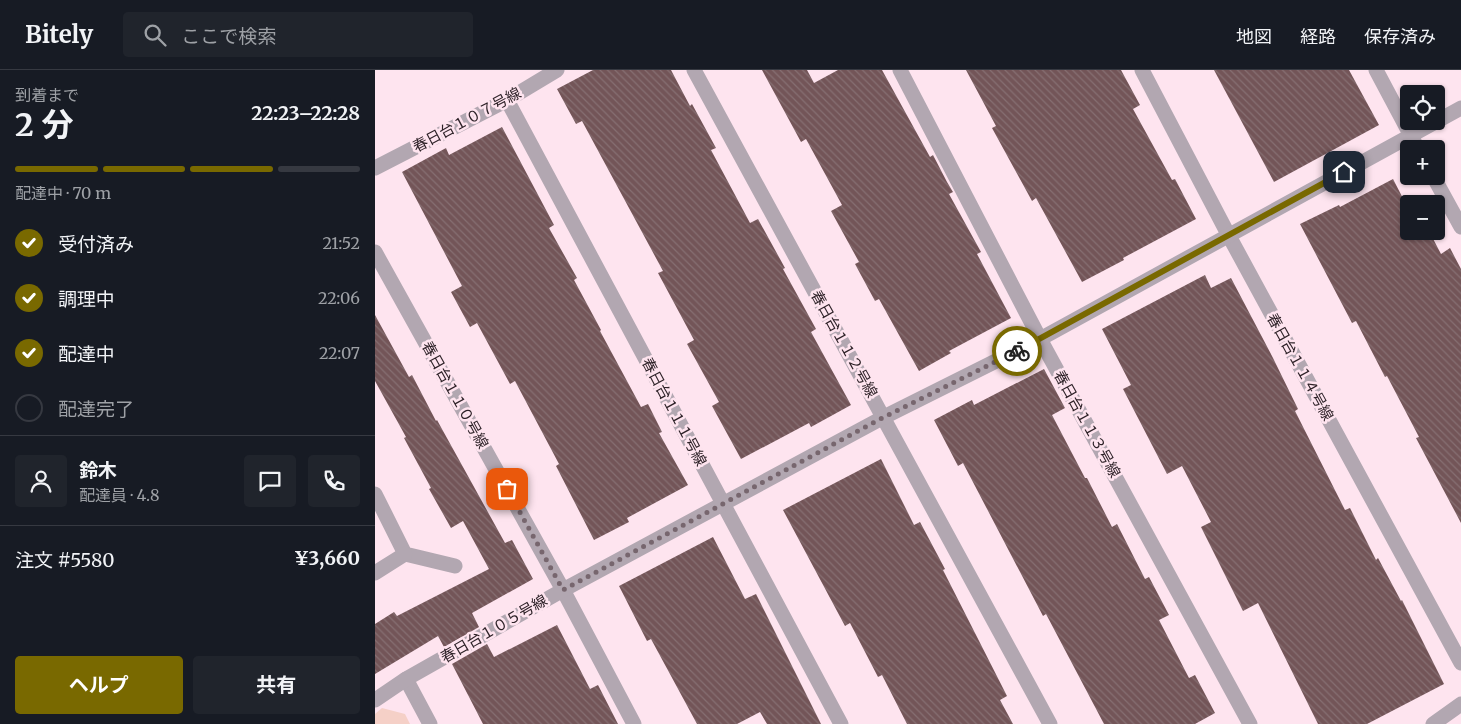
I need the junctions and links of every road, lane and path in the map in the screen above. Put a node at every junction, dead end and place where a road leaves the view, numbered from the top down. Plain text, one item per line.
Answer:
1 (557, 70) edge
2 (694, 70) edge
3 (900, 70) edge
4 (1142, 70) edge
5 (1376, 70) edge
6 (507, 100) junction
7 (1461, 108) edge
8 (1413, 140) edge
9 (1417, 140) edge
10 (1400, 149) edge
11 (375, 168) edge
12 (1438, 185) edge
13 (1461, 227) edge
14 (1229, 236) junction
15 (375, 252) edge
16 (1041, 339) junction
17 (884, 417) junction
18 (375, 494) edge
19 (723, 504) junction
20 (405, 554) junction
21 (455, 566) dead end
22 (375, 573) edge
23 (563, 590) junction
24 (1461, 663) edge
25 (406, 679) junction
26 (375, 700) edge
27 (1461, 704) edge
28 (430, 724) edge
29 (634, 724) edge
30 (841, 724) edge
31 (1050, 724) edge
32 (1250, 724) edge
33 (1433, 724) edge

1 - 6 street, 春日台１０７号線
2 - 17 street, 春日台１１２号線
3 - 16 street, 春日台１１３号線
4 - 14 street, 春日台１１４号線
5 - 8 street
6 - 11 street, 春日台１０７号線
6 - 19 street, 春日台１１１号線
7 - 9 street, 春日台１０５号線
10 - 14 street, 春日台１０５号線
12 - 13 street
14 - 16 street, 春日台１０５号線
14 - 24 street, 春日台１１４号線
15 - 23 street, 春日台１１０号線
16 - 17 street, 春日台１０５号線
16 - 32 street, 春日台１１３号線
17 - 19 street, 春日台１０５号線
17 - 31 street, 春日台１１２号線
18 - 20 street
19 - 23 street, 春日台１０５号線
19 - 30 street, 春日台１１１号線
20 - 21 street
20 - 22 street
23 - 25 street, 春日台１０５号線
23 - 29 street, 春日台１１０号線
25 - 26 street, 春日台１０５号線
25 - 28 street
27 - 33 street

